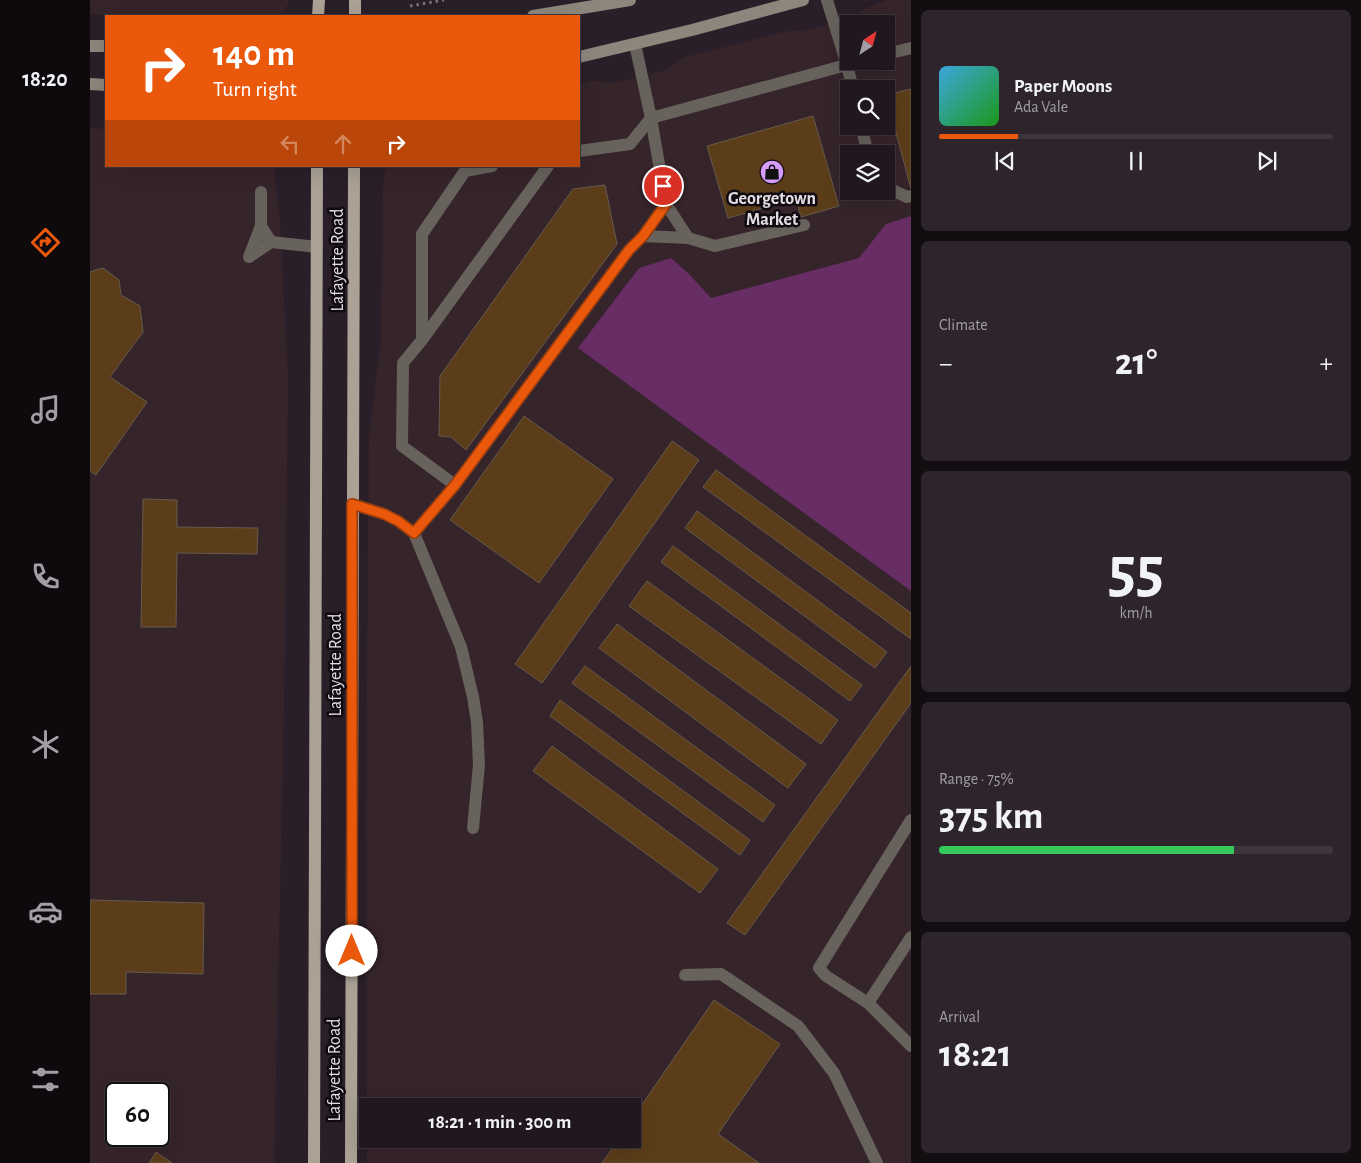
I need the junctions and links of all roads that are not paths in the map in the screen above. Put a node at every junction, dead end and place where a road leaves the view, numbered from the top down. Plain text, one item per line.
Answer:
1 (318, 0) edge
2 (355, 0) edge
3 (630, 0) edge
4 (802, 0) edge
5 (827, 0) edge
6 (318, 15) edge
7 (355, 15) edge
8 (540, 15) edge
9 (840, 42) edge
10 (635, 44) junction
11 (90, 46) edge
12 (105, 46) edge
13 (911, 48) edge
14 (895, 52) edge
15 (580, 57) edge
16 (840, 67) edge
17 (90, 84) edge
18 (105, 85) edge
19 (651, 118) junction
20 (580, 151) edge
21 (317, 167) edge
22 (354, 167) edge
23 (487, 167) edge
24 (547, 167) edge
25 (895, 191) edge
26 (261, 192) dead end
27 (911, 196) edge
28 (666, 204) junction
29 (804, 225) dead end
30 (261, 226) junction
31 (643, 236) junction
32 (688, 238) junction
33 (271, 242) junction
34 (317, 246) junction
35 (422, 340) junction
36 (455, 485) junction
37 (352, 504) junction
38 (414, 533) junction
39 (473, 828) dead end
40 (909, 828) edge
41 (911, 937) edge
42 (685, 975) dead end
43 (868, 1003) junction
44 (911, 1046) edge
45 (314, 1163) edge
46 (351, 1163) edge
47 (877, 1163) edge

1 - 6 main road
2 - 7 main road
3 - 8 main road
4 - 10 main road
5 - 9 lane
10 - 15 main road
10 - 19 lane
11 - 12 main road
13 - 14 lane
16 - 19 lane
17 - 18 main road
19 - 20 lane
19 - 28 lane
21 - 34 main road, Lafayette Road
22 - 37 main road, Lafayette Road
23 - 35 lane
24 - 35 lane
25 - 27 lane
26 - 30 lane
28 - 31 lane
28 - 32 lane
29 - 32 lane
30 - 33 lane
30 - 33 lane
31 - 32 lane
31 - 36 lane
33 - 34 lane
34 - 45 main road, Lafayette Road
35 - 36 lane
36 - 38 lane
37 - 38 lane
37 - 46 main road, Lafayette Road
38 - 39 lane
40 - 43 lane
41 - 43 lane
42 - 47 lane
43 - 44 lane

